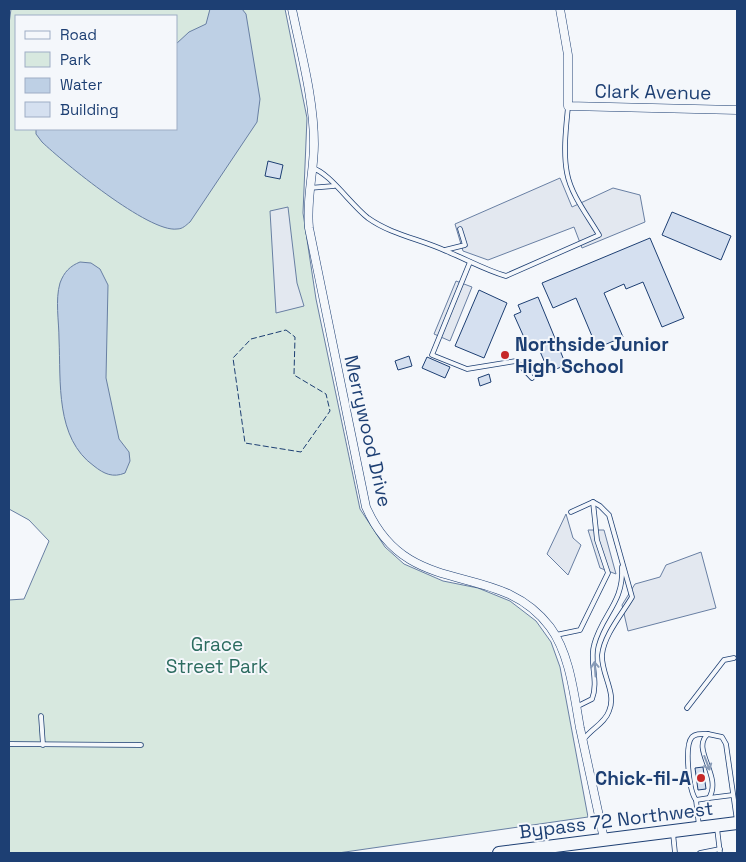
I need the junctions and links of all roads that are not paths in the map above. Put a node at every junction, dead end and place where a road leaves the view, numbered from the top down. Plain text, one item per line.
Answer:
1 (292, 9) edge
2 (563, 10) edge
3 (568, 106) junction
4 (737, 110) edge
5 (312, 168) junction
6 (334, 186) junction
7 (309, 188) junction
8 (460, 228) dead end
9 (444, 250) junction
10 (470, 262) junction
11 (532, 378) dead end
12 (592, 502) junction
13 (571, 512) dead end
14 (621, 557) junction
15 (556, 636) junction
16 (734, 658) dead end
17 (576, 707) junction
18 (688, 708) dead end
19 (41, 716) dead end
20 (708, 734) junction
21 (583, 741) junction
22 (9, 744) edge
23 (44, 745) junction
24 (141, 745) dead end
25 (733, 795) junction
26 (709, 798) junction
27 (696, 800) junction
28 (737, 823) edge
29 (716, 826) junction
30 (699, 828) junction
31 (673, 831) junction
32 (604, 839) junction
33 (720, 851) edge
34 (498, 853) edge
35 (675, 853) edge
36 (700, 853) edge
37 (706, 853) edge

1 - 5 street, Merrywood Drive
2 - 3 street
3 - 4 street, Clark Avenue
3 - 10 lane
5 - 6 lane
5 - 7 street, Merrywood Drive
6 - 7 lane
6 - 9 lane
7 - 15 street, Merrywood Drive
8 - 9 lane
9 - 10 lane
10 - 11 lane
12 - 13 lane
12 - 14 lane
12 - 15 lane
17 -> 14 lane
14 - 21 lane
15 - 17 street, Merrywood Drive
16 - 18 lane
17 - 21 street, Merrywood Drive
19 - 23 lane
20 - 25 lane
20 -> 26 lane
20 - 27 lane
21 - 32 street, Merrywood Drive
22 - 23 lane
23 - 24 lane
25 - 26 lane
25 - 28 lane
26 - 27 lane
27 - 30 lane
28 - 29 highway, Bypass 72 Northwest
29 - 30 highway, Bypass 72 Northwest
29 - 33 lane
30 - 31 highway, Bypass 72 Northwest
31 - 32 highway, Bypass 72 Northwest
31 - 35 lane
32 - 34 highway, Bypass 72 Northwest
33 - 37 lane
36 - 37 lane

